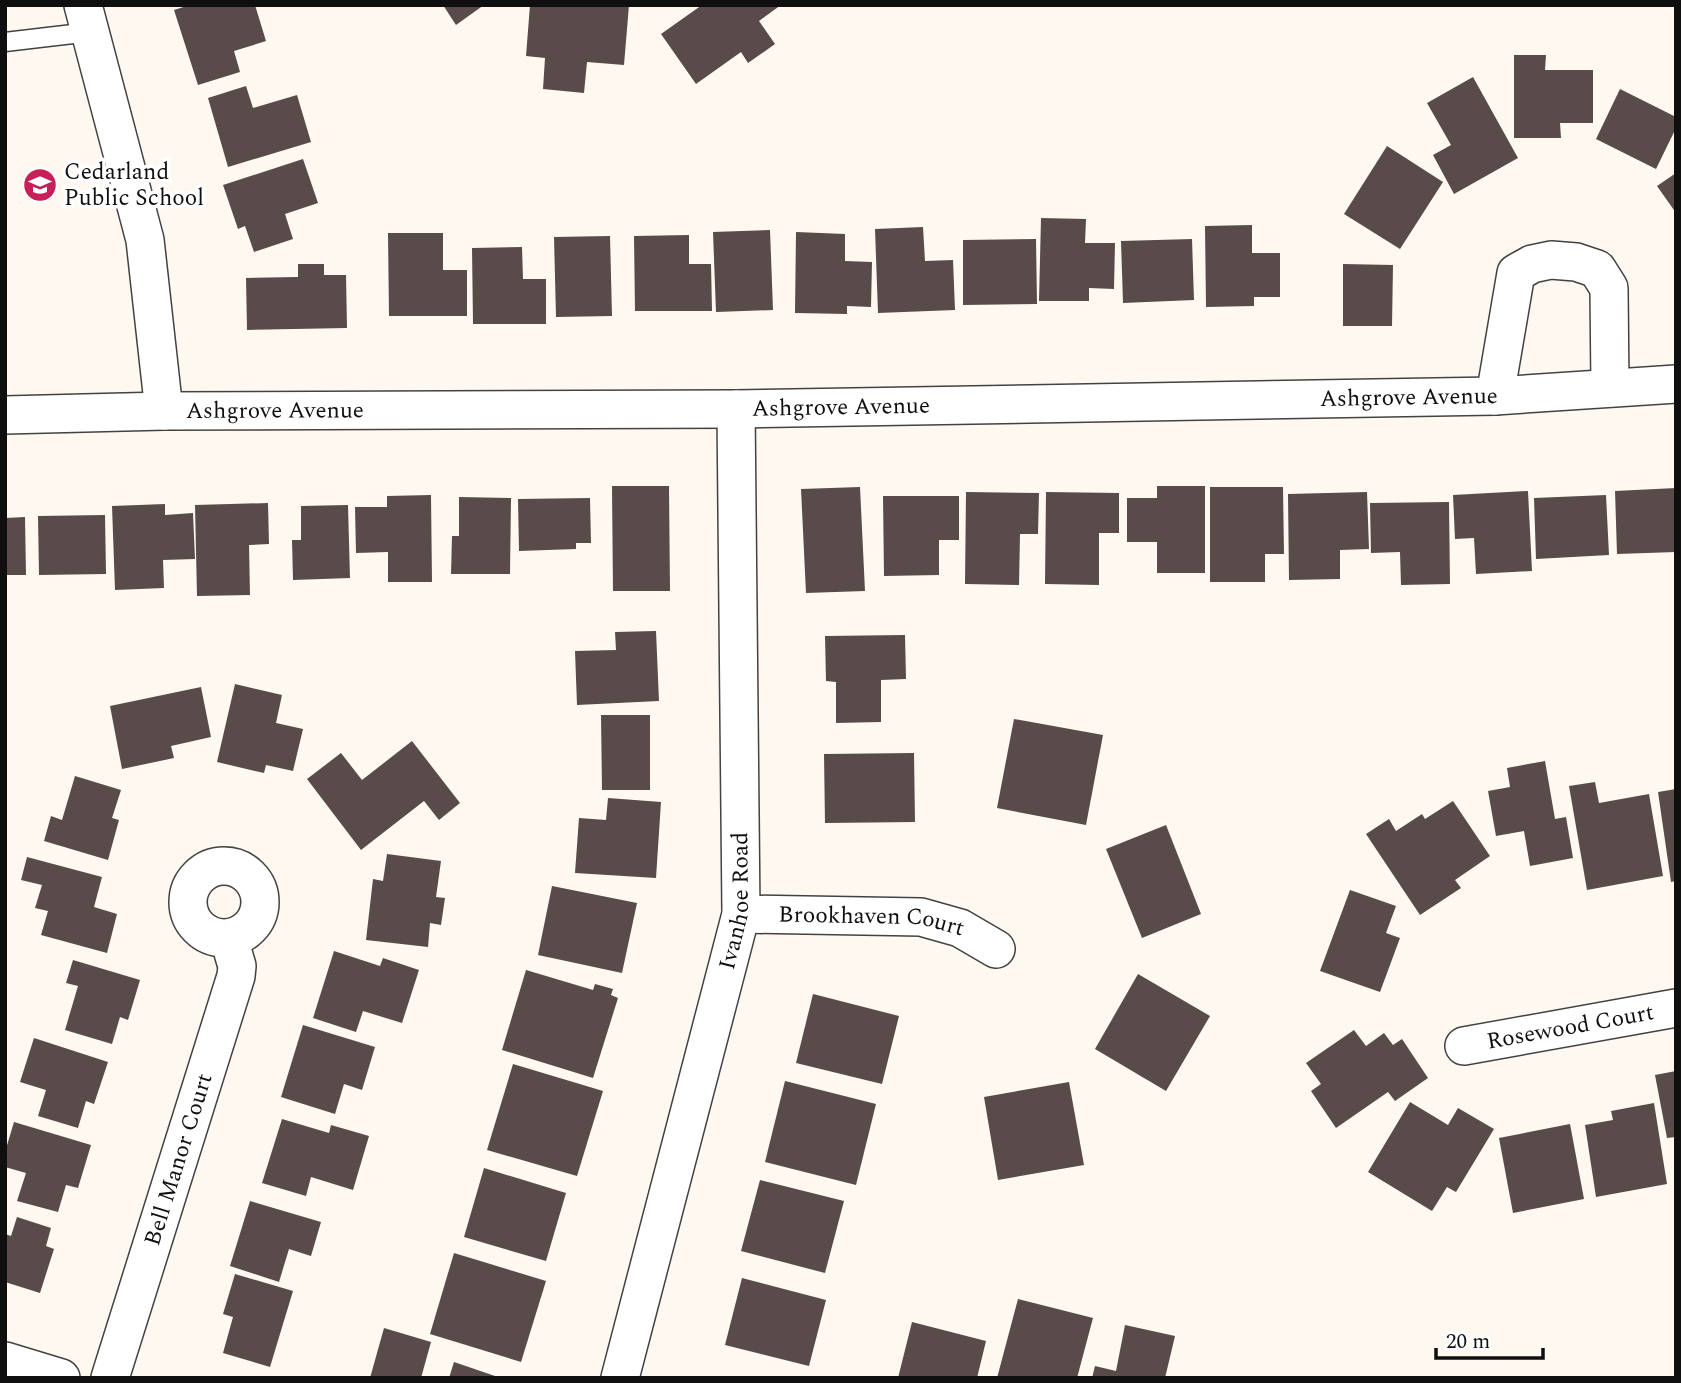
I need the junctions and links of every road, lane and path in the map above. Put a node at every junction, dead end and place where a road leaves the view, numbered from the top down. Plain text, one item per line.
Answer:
1 (87, 19) edge
2 (5, 42) edge
3 (1676, 384) edge
4 (1610, 388) junction
5 (1495, 396) junction
6 (736, 409) junction
7 (164, 411) junction
8 (5, 415) edge
9 (741, 914) junction
10 (229, 939) dead end
11 (996, 949) dead end
12 (1676, 1007) edge
13 (1464, 1046) dead end
14 (5, 1361) edge
15 (61, 1378) edge
16 (110, 1378) edge
17 (620, 1378) edge

1 - 2 lane
1 - 7 street
3 - 4 street, Ashgrove Avenue
4 - 5 street, Ashgrove Avenue
4 - 5 street
5 - 6 street, Ashgrove Avenue
6 - 7 street, Ashgrove Avenue
6 - 9 street, Ivanhoe Road
7 - 8 street, Ashgrove Avenue
9 - 11 street, Brookhaven Court
9 - 17 street, Ivanhoe Road
10 - 16 street, Bell Manor Court
12 - 13 street, Rosewood Court
14 - 15 street

